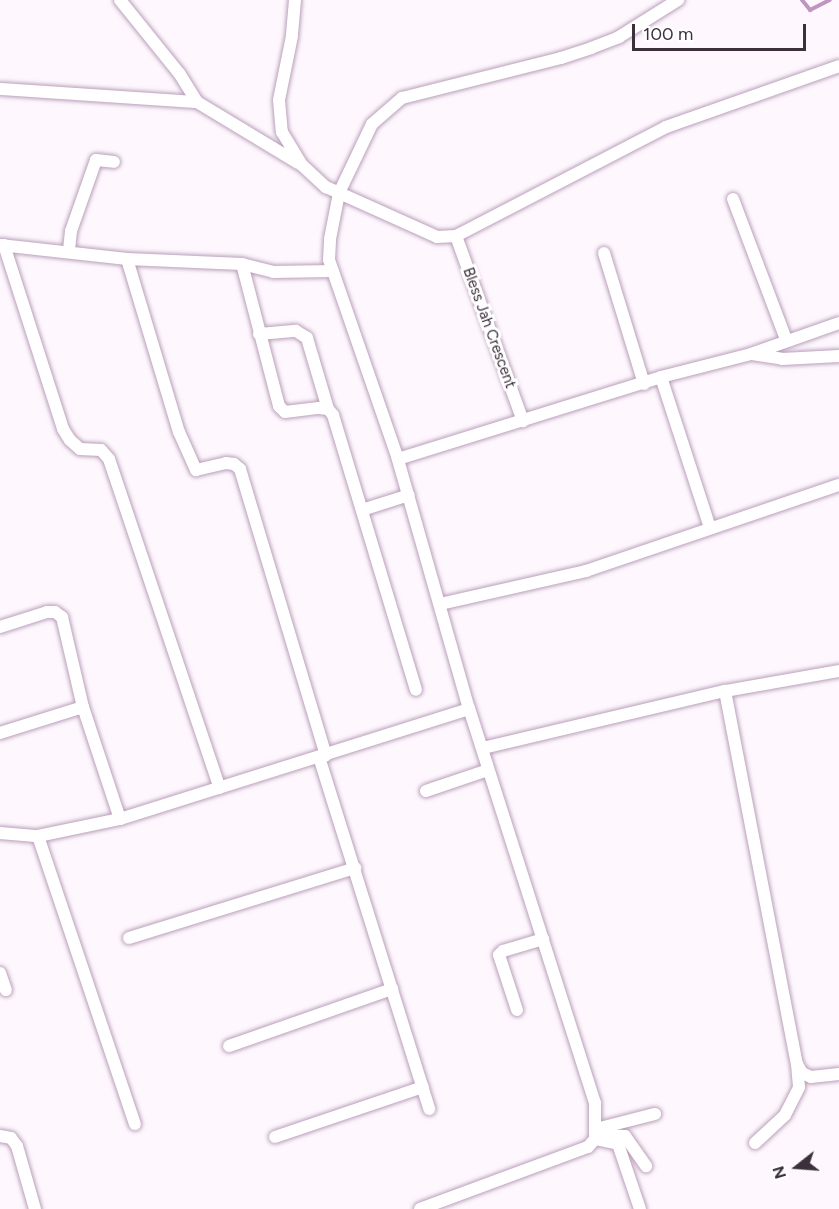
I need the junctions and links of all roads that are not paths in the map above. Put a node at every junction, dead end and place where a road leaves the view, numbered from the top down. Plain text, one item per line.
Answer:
1 (120, 0) edge
2 (295, 0) edge
3 (678, 0) edge
4 (839, 66) edge
5 (0, 89) edge
6 (197, 102) junction
7 (114, 162) dead end
8 (302, 165) junction
9 (339, 193) junction
10 (733, 199) dead end
11 (456, 236) junction
12 (2, 245) edge
13 (69, 250) junction
14 (604, 253) dead end
15 (128, 259) junction
16 (242, 264) junction
17 (333, 272) junction
18 (839, 323) edge
19 (259, 334) junction
20 (786, 339) junction
21 (751, 354) junction
22 (839, 356) edge
23 (662, 377) junction
24 (644, 384) junction
25 (328, 409) junction
26 (523, 421) junction
27 (398, 459) junction
28 (839, 485) edge
29 (410, 495) junction
30 (362, 510) junction
31 (710, 528) junction
32 (440, 604) junction
33 (0, 627) edge
34 (839, 671) edge
35 (416, 690) dead end
36 (725, 691) junction
37 (83, 707) junction
38 (469, 709) junction
39 (0, 733) edge
40 (483, 748) junction
41 (323, 756) junction
42 (488, 770) junction
43 (220, 789) junction
44 (426, 791) dead end
45 (120, 819) junction
46 (0, 833) edge
47 (38, 836) junction
48 (355, 868) junction
49 (129, 938) dead end
50 (543, 939) junction
51 (0, 973) edge
52 (6, 990) dead end
53 (392, 990) junction
54 (517, 1010) dead end
55 (229, 1046) dead end
56 (797, 1064) junction
57 (839, 1074) edge
58 (423, 1088) junction
59 (429, 1109) dead end
60 (655, 1114) dead end
61 (135, 1124) dead end
62 (596, 1134) junction
63 (0, 1136) edge
64 (275, 1137) dead end
65 (755, 1143) dead end
66 (646, 1166) dead end
67 (35, 1209) edge
68 (420, 1209) edge
69 (640, 1209) edge

1 - 6 street
2 - 8 street
3 - 9 street
4 - 11 street
5 - 6 street
6 - 8 street
7 - 13 street
8 - 9 street
9 - 11 street
9 - 17 street
10 - 20 street
11 - 26 street, Bless Jah Crescent
12 - 13 street
12 - 43 street
13 - 15 street
14 - 24 street
15 - 16 street
15 - 41 street
16 - 17 street
16 - 19 street
17 - 27 street
18 - 20 street
19 - 25 street
19 - 25 street
20 - 21 street
21 - 22 street
21 - 23 street
23 - 24 street
23 - 31 street
24 - 26 street
25 - 30 street
26 - 27 street
27 - 29 street
28 - 31 street
29 - 30 street
29 - 32 street
30 - 35 street
31 - 32 street
32 - 38 street
33 - 37 street
34 - 36 street
36 - 40 street
36 - 56 street
37 - 39 street
37 - 45 street
38 - 40 street
38 - 41 street
40 - 42 street
41 - 43 street
41 - 48 street
42 - 44 street
42 - 50 street
43 - 45 street
45 - 47 street
46 - 47 street
47 - 61 street
48 - 49 street
48 - 53 street
50 - 54 street
50 - 62 street
51 - 52 street
53 - 55 street
53 - 58 street
56 - 57 street
56 - 65 street
58 - 59 street
58 - 64 street
60 - 62 street
62 - 66 street
62 - 68 street
62 - 69 street
63 - 67 street

